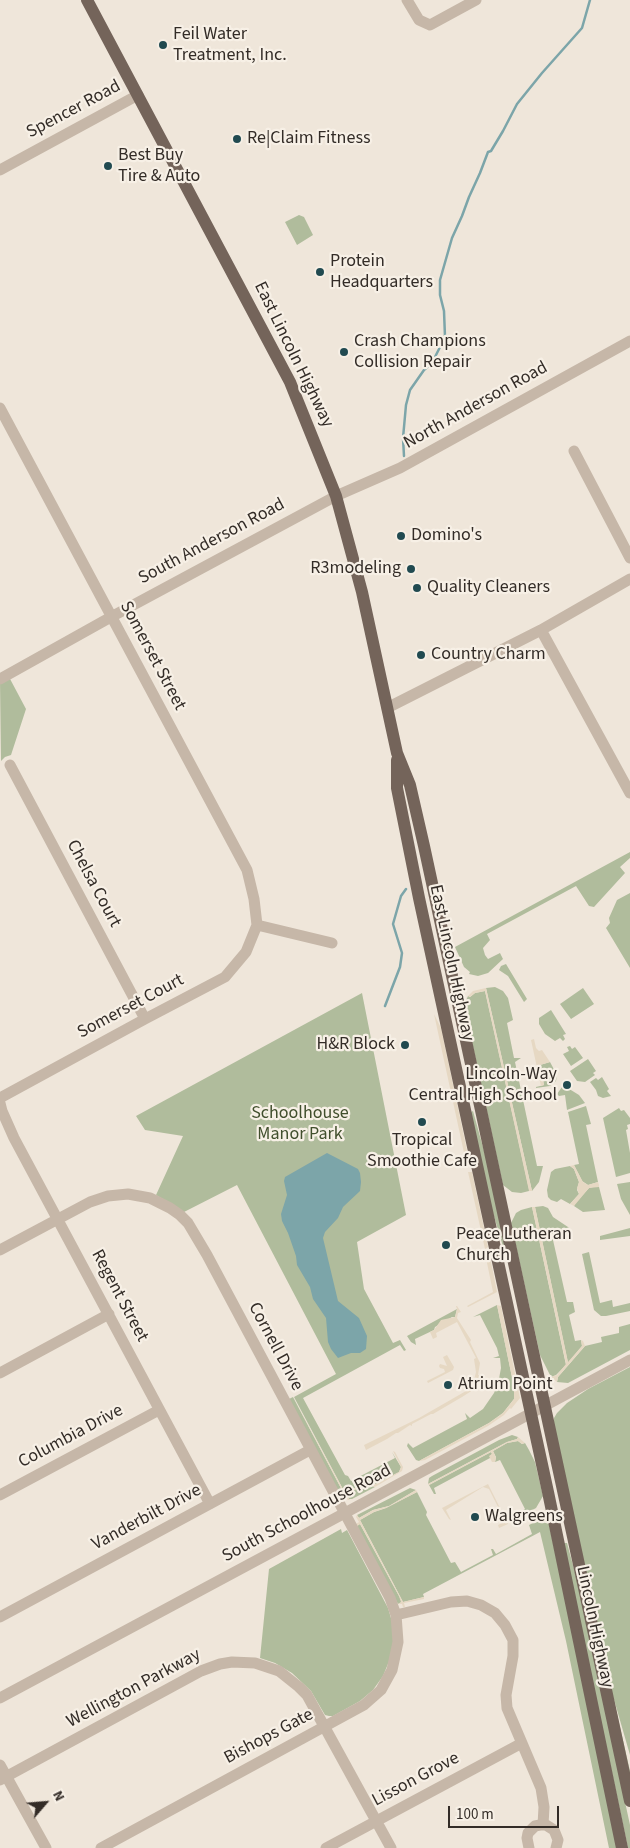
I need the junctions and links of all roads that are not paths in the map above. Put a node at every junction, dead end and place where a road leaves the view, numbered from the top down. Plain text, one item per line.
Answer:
1 (87, 0) edge
2 (407, 0) edge
3 (476, 0) edge
4 (138, 95) junction
5 (0, 170) edge
6 (630, 340) edge
7 (0, 408) edge
8 (574, 451) dead end
9 (336, 496) junction
10 (630, 558) edge
11 (630, 579) edge
12 (111, 617) junction
13 (541, 630) junction
14 (0, 679) edge
15 (387, 708) junction
16 (397, 753) junction
17 (10, 765) dead end
18 (630, 793) edge
19 (257, 925) junction
20 (332, 943) dead end
21 (145, 1019) junction
22 (0, 1098) edge
23 (0, 1103) edge
24 (58, 1219) junction
25 (0, 1250) edge
26 (108, 1314) junction
27 (630, 1360) edge
28 (0, 1373) edge
29 (545, 1406) junction
30 (159, 1410) junction
31 (531, 1414) junction
32 (310, 1450) junction
33 (0, 1495) edge
34 (210, 1504) junction
35 (345, 1514) junction
36 (396, 1615) junction
37 (0, 1617) edge
38 (0, 1698) edge
39 (325, 1727) junction
40 (522, 1744) junction
41 (0, 1765) edge
42 (3, 1778) edge
43 (630, 1800) edge
44 (376, 1821) junction
45 (543, 1825) junction
46 (46, 1848) edge
47 (101, 1848) edge
48 (326, 1848) edge
49 (391, 1848) edge
50 (529, 1848) edge
51 (556, 1848) edge
52 (622, 1848) edge

1 - 4 main road, East Lincoln Highway
2 - 3 street
4 - 5 street, Spencer Road
4 - 9 main road, East Lincoln Highway
6 - 9 street, North Anderson Road
7 - 12 street, Somerset Street
8 - 10 street
9 - 12 street, South Anderson Road
9 - 15 main road, East Lincoln Highway
11 - 13 street
12 - 14 street, South Anderson Road
12 - 19 street, Somerset Street
13 - 15 street
13 - 18 street
15 - 16 main road, East Lincoln Highway
16 - 29 main road, East Lincoln Highway
16 - 31 main road, East Lincoln Highway
17 - 21 street, Chelsa Court
19 - 20 street
19 - 21 street, Somerset Court
21 - 22 street, Somerset Court
23 - 24 street, Regent Street
24 - 25 street, Cornell Drive
24 - 26 street, Regent Street
24 - 32 street, Cornell Drive
26 - 28 street
26 - 30 street, Regent Street
27 - 29 street, South Schoolhouse Road
29 - 31 street, South Schoolhouse Road
29 - 43 main road, Lincoln Highway
30 - 33 street, Columbia Drive
30 - 34 street, Regent Street
31 - 35 street, South Schoolhouse Road
31 - 52 main road, Lincoln Highway
32 - 34 street, Vanderbilt Drive
32 - 35 street, Cornell Drive
34 - 37 street, Vanderbilt Drive
35 - 36 street, Cornell Drive
35 - 38 street, South Schoolhouse Road
36 - 39 street, Bishops Gate
36 - 40 street
39 - 42 street, Wellington Parkway
39 - 44 street, Wellington Parkway
39 - 47 street, Bishops Gate
40 - 44 street, Lisson Grove
40 - 45 street
41 - 42 street
42 - 46 street
44 - 48 street, Lisson Grove
44 - 49 street, Wellington Parkway
45 - 50 street
45 - 51 street

